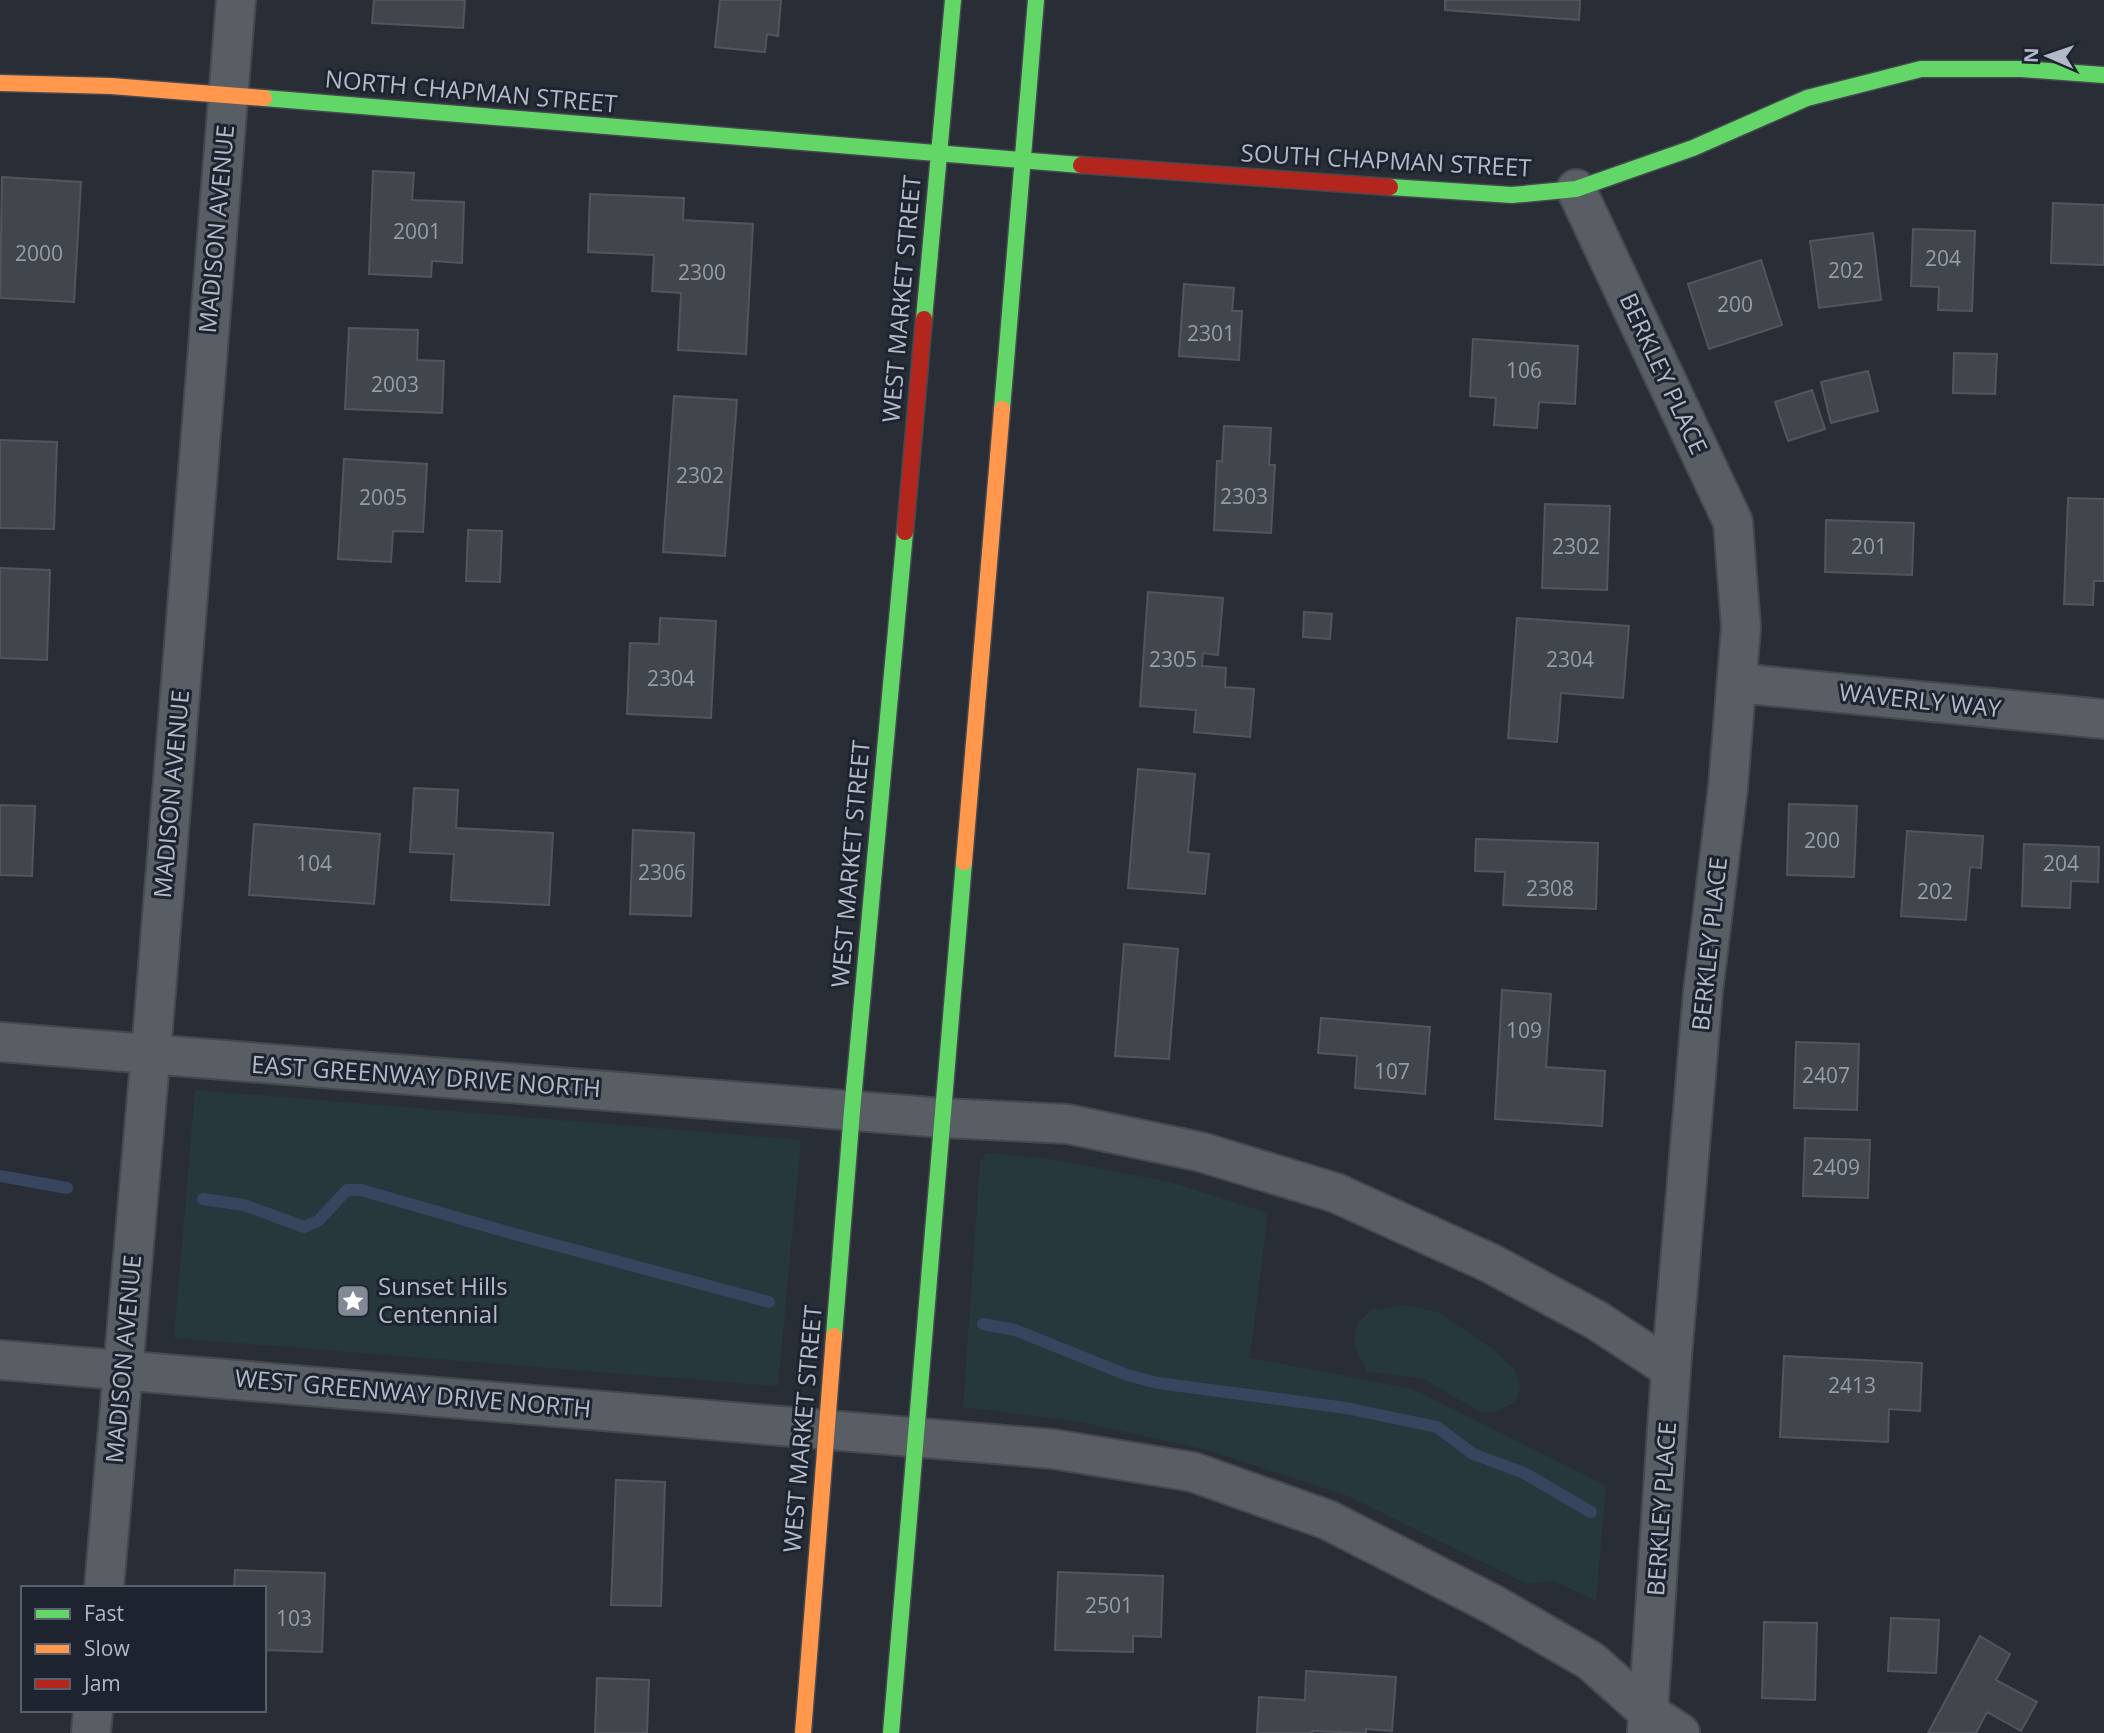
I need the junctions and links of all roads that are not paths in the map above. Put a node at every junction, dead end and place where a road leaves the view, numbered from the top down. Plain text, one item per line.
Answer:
1 (236, 0) edge
2 (953, 0) edge
3 (1036, 0) edge
4 (2104, 75) edge
5 (0, 83) edge
6 (228, 95) junction
7 (938, 154) junction
8 (1021, 161) junction
9 (1576, 189) junction
10 (1737, 683) junction
11 (2104, 719) edge
12 (0, 1042) edge
13 (150, 1055) junction
14 (852, 1111) junction
15 (943, 1118) junction
16 (0, 1360) edge
17 (1671, 1369) junction
18 (124, 1370) junction
19 (825, 1429) junction
20 (916, 1437) junction
21 (104, 1586) edge
22 (93, 1712) edge
23 (1659, 1726) edge
24 (91, 1733) edge
25 (803, 1733) edge
26 (891, 1733) edge

1 - 6 street, MADISON AVENUE
2 - 7 main road, WEST MARKET STREET
3 - 8 main road
4 - 9 main road, SOUTH CHAPMAN STREET
5 - 6 main road, NORTH CHAPMAN STREET
6 - 7 main road, NORTH CHAPMAN STREET
6 - 13 street, MADISON AVENUE
7 - 8 main road, SOUTH CHAPMAN STREET
7 - 14 main road, WEST MARKET STREET
8 - 9 main road, SOUTH CHAPMAN STREET
8 - 15 main road
9 - 10 street, BERKLEY PLACE
10 - 11 street, WAVERLY WAY
10 - 17 street, BERKLEY PLACE
12 - 13 street, EAST GREENWAY DRIVE NORTH
13 - 14 street, EAST GREENWAY DRIVE NORTH
13 - 18 street, MADISON AVENUE
14 - 15 street, EAST GREENWAY DRIVE NORTH
14 - 19 main road, WEST MARKET STREET
15 - 17 street, EAST GREENWAY DRIVE NORTH
15 - 20 main road
16 - 18 street, WEST GREENWAY DRIVE NORTH
17 - 23 street, BERKLEY PLACE
18 - 19 street, WEST GREENWAY DRIVE NORTH
18 - 21 street, MADISON AVENUE
19 - 20 street, WEST GREENWAY DRIVE NORTH
19 - 25 main road, WEST MARKET STREET
20 - 23 street, WEST GREENWAY DRIVE NORTH
20 - 26 main road
22 - 24 street

